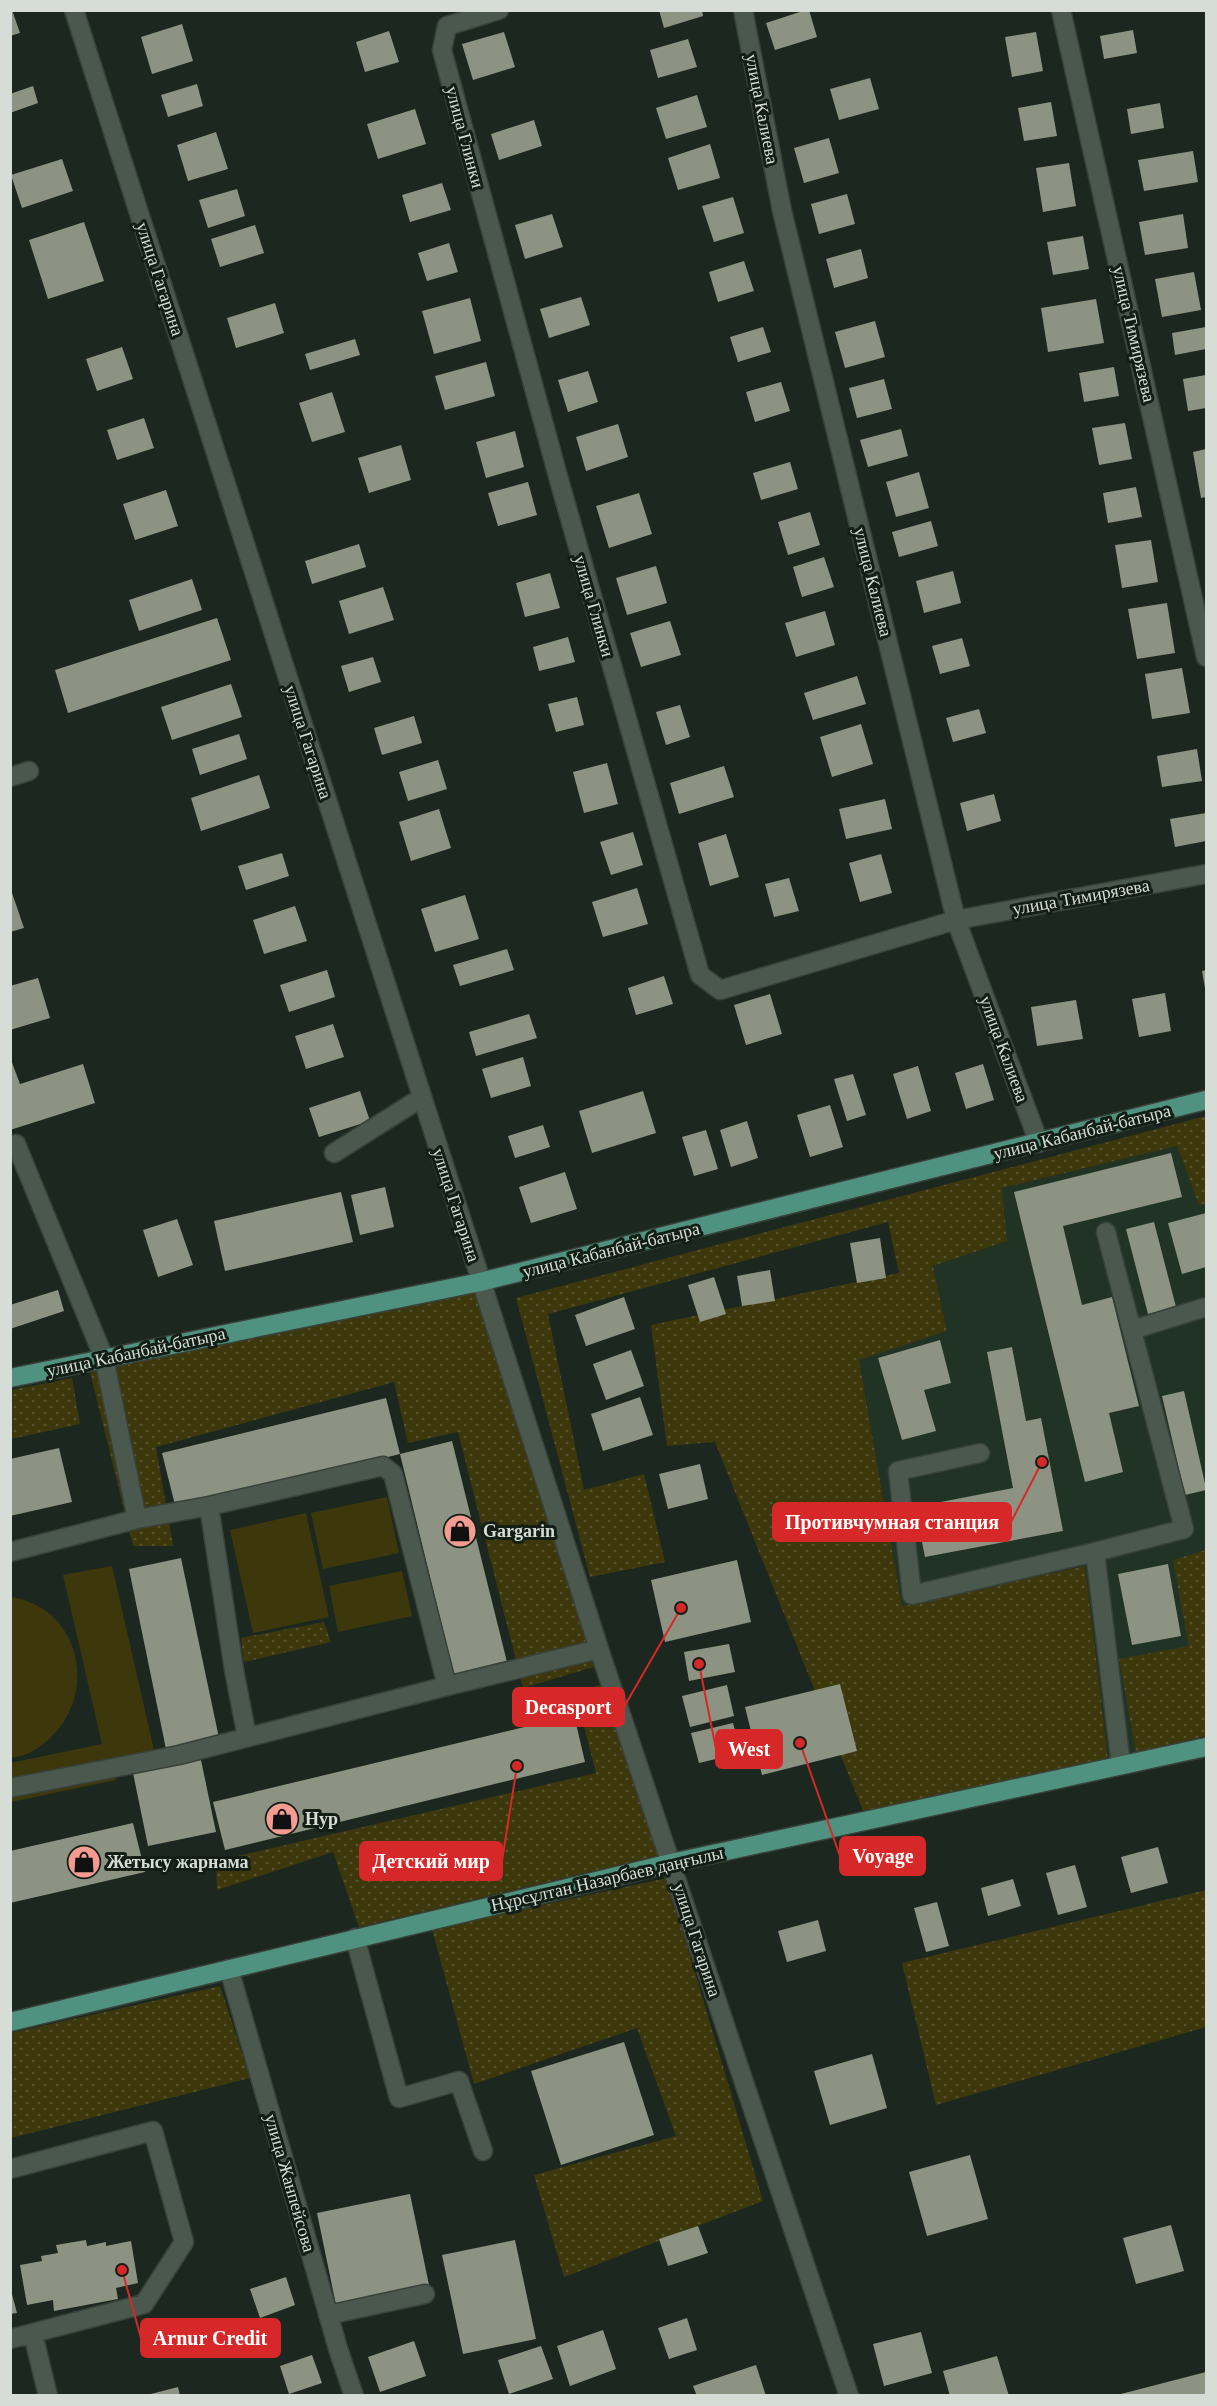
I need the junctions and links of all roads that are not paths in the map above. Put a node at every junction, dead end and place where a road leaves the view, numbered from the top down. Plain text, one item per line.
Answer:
1 (74, 10) edge
2 (499, 10) edge
3 (743, 10) edge
4 (1061, 10) edge
5 (1206, 657) edge
6 (29, 771) dead end
7 (10, 777) edge
8 (1206, 874) edge
9 (956, 920) junction
10 (421, 1098) junction
11 (1206, 1100) edge
12 (1039, 1143) junction
13 (16, 1144) dead end
14 (334, 1153) dead end
15 (1106, 1232) dead end
16 (480, 1282) junction
17 (1206, 1308) edge
18 (1132, 1330) junction
19 (104, 1358) junction
20 (10, 1378) edge
21 (980, 1453) dead end
22 (208, 1506) junction
23 (137, 1519) junction
24 (10, 1552) edge
25 (1095, 1552) junction
26 (599, 1649) junction
27 (447, 1686) junction
28 (247, 1737) junction
29 (1206, 1747) edge
30 (1121, 1766) junction
31 (10, 1788) edge
32 (671, 1863) junction
33 (355, 1938) junction
34 (229, 1969) junction
35 (10, 2022) edge
36 (483, 2151) dead end
37 (10, 2169) edge
38 (425, 2294) dead end
39 (328, 2315) junction
40 (33, 2334) junction
41 (10, 2339) edge
42 (48, 2396) edge
43 (354, 2396) edge
44 (849, 2396) edge

1 - 10 street, улица Гагарина
2 - 9 street, улица Глинки
3 - 9 street, улица Калиева
4 - 5 street, улица Тимирязева
6 - 7 street
8 - 9 street, улица Тимирязева
9 - 12 street, улица Калиева
10 - 14 street
10 - 16 street, улица Гагарина
11 - 12 main road, улица Кабанбай-батыра
12 - 16 main road, улица Кабанбай-батыра
13 - 19 street
15 - 18 street
16 - 19 main road, улица Кабанбай-батыра
16 - 26 street, улица Гагарина
17 - 18 street
18 - 25 street
19 - 20 main road, улица Кабанбай-батыра
19 - 23 street
21 - 25 street
22 - 23 street
22 - 27 street
22 - 28 street
23 - 24 street
25 - 30 street
26 - 27 street
26 - 32 street, улица Гагарина
27 - 28 street
28 - 31 street
29 - 30 main road, Нұрсұлтан Назарбаев даңғылы
30 - 32 main road, Нұрсұлтан Назарбаев даңғылы
32 - 33 main road, Нұрсұлтан Назарбаев даңғылы
32 - 44 street, улица Гагарина
33 - 34 main road, Нұрсұлтан Назарбаев даңғылы
33 - 36 street
34 - 35 main road, Нұрсұлтан Назарбаев даңғылы
34 - 39 street, улица Жанпейсова
37 - 40 street
38 - 39 street
39 - 43 street, улица Жанпейсова
40 - 41 street
40 - 42 street

